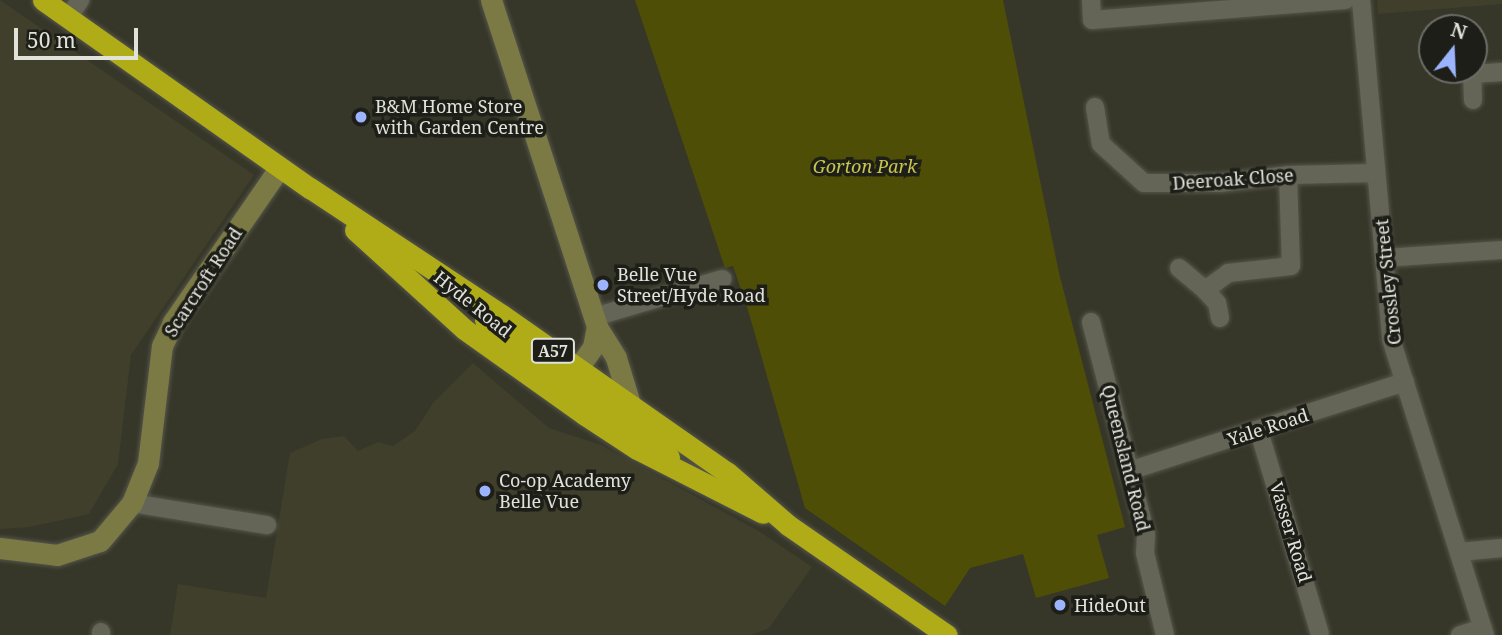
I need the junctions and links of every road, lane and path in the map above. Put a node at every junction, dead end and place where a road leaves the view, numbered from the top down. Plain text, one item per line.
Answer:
1 (43, 0) edge
2 (491, 0) edge
3 (1091, 0) edge
4 (1345, 0) edge
5 (1361, 0) edge
6 (1192, 7) edge
7 (74, 9) edge
8 (1502, 72) edge
9 (1473, 100) dead end
10 (1095, 107) dead end
11 (280, 167) junction
12 (1376, 173) junction
13 (1289, 175) junction
14 (310, 188) junction
15 (1502, 250) edge
16 (1384, 258) junction
17 (1179, 268) dead end
18 (722, 279) dead end
19 (1205, 290) junction
20 (1220, 318) dead end
21 (595, 322) junction
22 (1091, 322) dead end
23 (1405, 382) junction
24 (568, 383) junction
25 (631, 407) junction
26 (1259, 431) junction
27 (1129, 471) junction
28 (132, 503) junction
29 (267, 525) dead end
30 (788, 525) junction
31 (0, 548) edge
32 (1502, 548) edge
33 (1459, 552) junction
34 (1484, 631) edge
35 (947, 635) edge
36 (1165, 635) edge
37 (1320, 635) edge
38 (1333, 635) edge
39 (1460, 635) edge

1 - 7 highway, Hyde Road / A57
2 - 21 street
3 - 6 street
4 - 6 street
5 - 12 street, Crossley Street
7 - 11 highway, Hyde Road / A57
8 - 9 street
10 - 13 street, Deeroak Close
11 - 14 highway, Hyde Road / A57
11 - 28 street, Scarcroft Road
12 - 13 street, Deeroak Close
12 - 16 street, Crossley Street
13 - 19 street
14 - 24 highway, Hyde Road / A57
14 - 24 highway, Hyde Road / A57
15 - 16 street
16 - 23 street, Crossley Street
17 - 19 street
18 - 21 street
19 - 20 street
21 - 24 street
21 - 25 street
22 - 27 street, Queensland Road
23 - 26 street, Yale Road
23 - 33 street, Crossley Street
24 - 25 highway, Hyde Road / A57
24 - 30 highway, Hyde Road / A57
25 - 30 highway, Hyde Road / A57
26 - 27 street, Yale Road
26 - 37 street, Vasser Road
27 - 36 street, Queensland Road
28 - 29 street
28 - 31 street, Scarcroft Road
30 - 35 highway, Hyde Road / A57
32 - 33 street
33 - 34 street, Crossley Street
34 - 39 street
37 - 38 street

